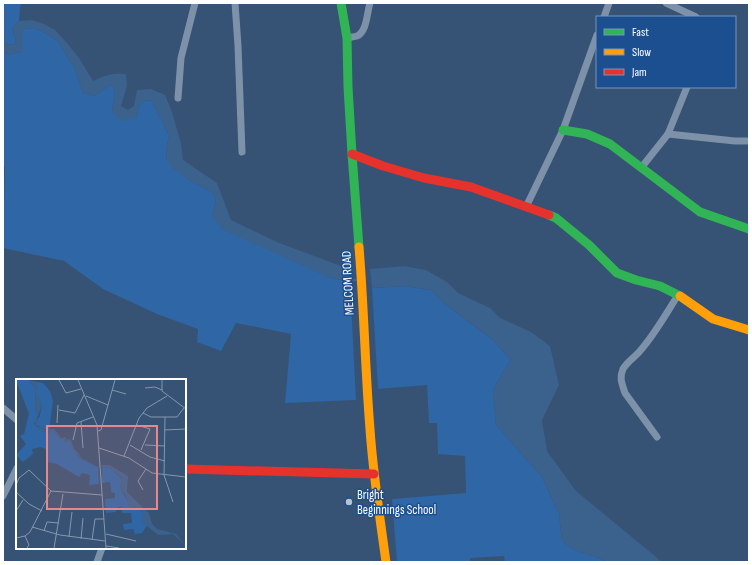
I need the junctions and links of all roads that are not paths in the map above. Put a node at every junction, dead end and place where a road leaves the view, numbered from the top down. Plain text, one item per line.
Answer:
1 (195, 3) edge
2 (235, 3) edge
3 (341, 3) edge
4 (370, 3) edge
5 (609, 3) edge
6 (666, 3) edge
7 (604, 16) edge
8 (694, 16) edge
9 (347, 38) junction
10 (596, 38) edge
11 (687, 88) edge
12 (178, 98) dead end
13 (563, 130) junction
14 (668, 134) junction
15 (749, 141) edge
16 (242, 152) dead end
17 (352, 154) junction
18 (641, 168) junction
19 (526, 207) junction
20 (749, 229) edge
21 (678, 295) junction
22 (749, 330) edge
23 (3, 408) edge
24 (16, 419) edge
25 (658, 437) dead end
26 (186, 469) edge
27 (16, 470) edge
28 (374, 474) junction
29 (3, 496) edge
30 (102, 549) edge
31 (97, 562) edge
32 (386, 562) edge

1 - 12 street
2 - 16 street
3 - 9 street, MELCOM ROAD
4 - 9 street
5 - 7 street
6 - 8 street
9 - 17 street, MELCOM ROAD
10 - 13 street
11 - 14 street
13 - 18 street
13 - 19 street
14 - 15 street
14 - 18 street
17 - 19 street
17 - 28 street, MELCOM ROAD
18 - 20 street
19 - 21 street
21 - 22 street
21 - 25 street
23 - 24 street
26 - 28 street
27 - 29 street
28 - 32 street, MELCOM ROAD
30 - 31 street

